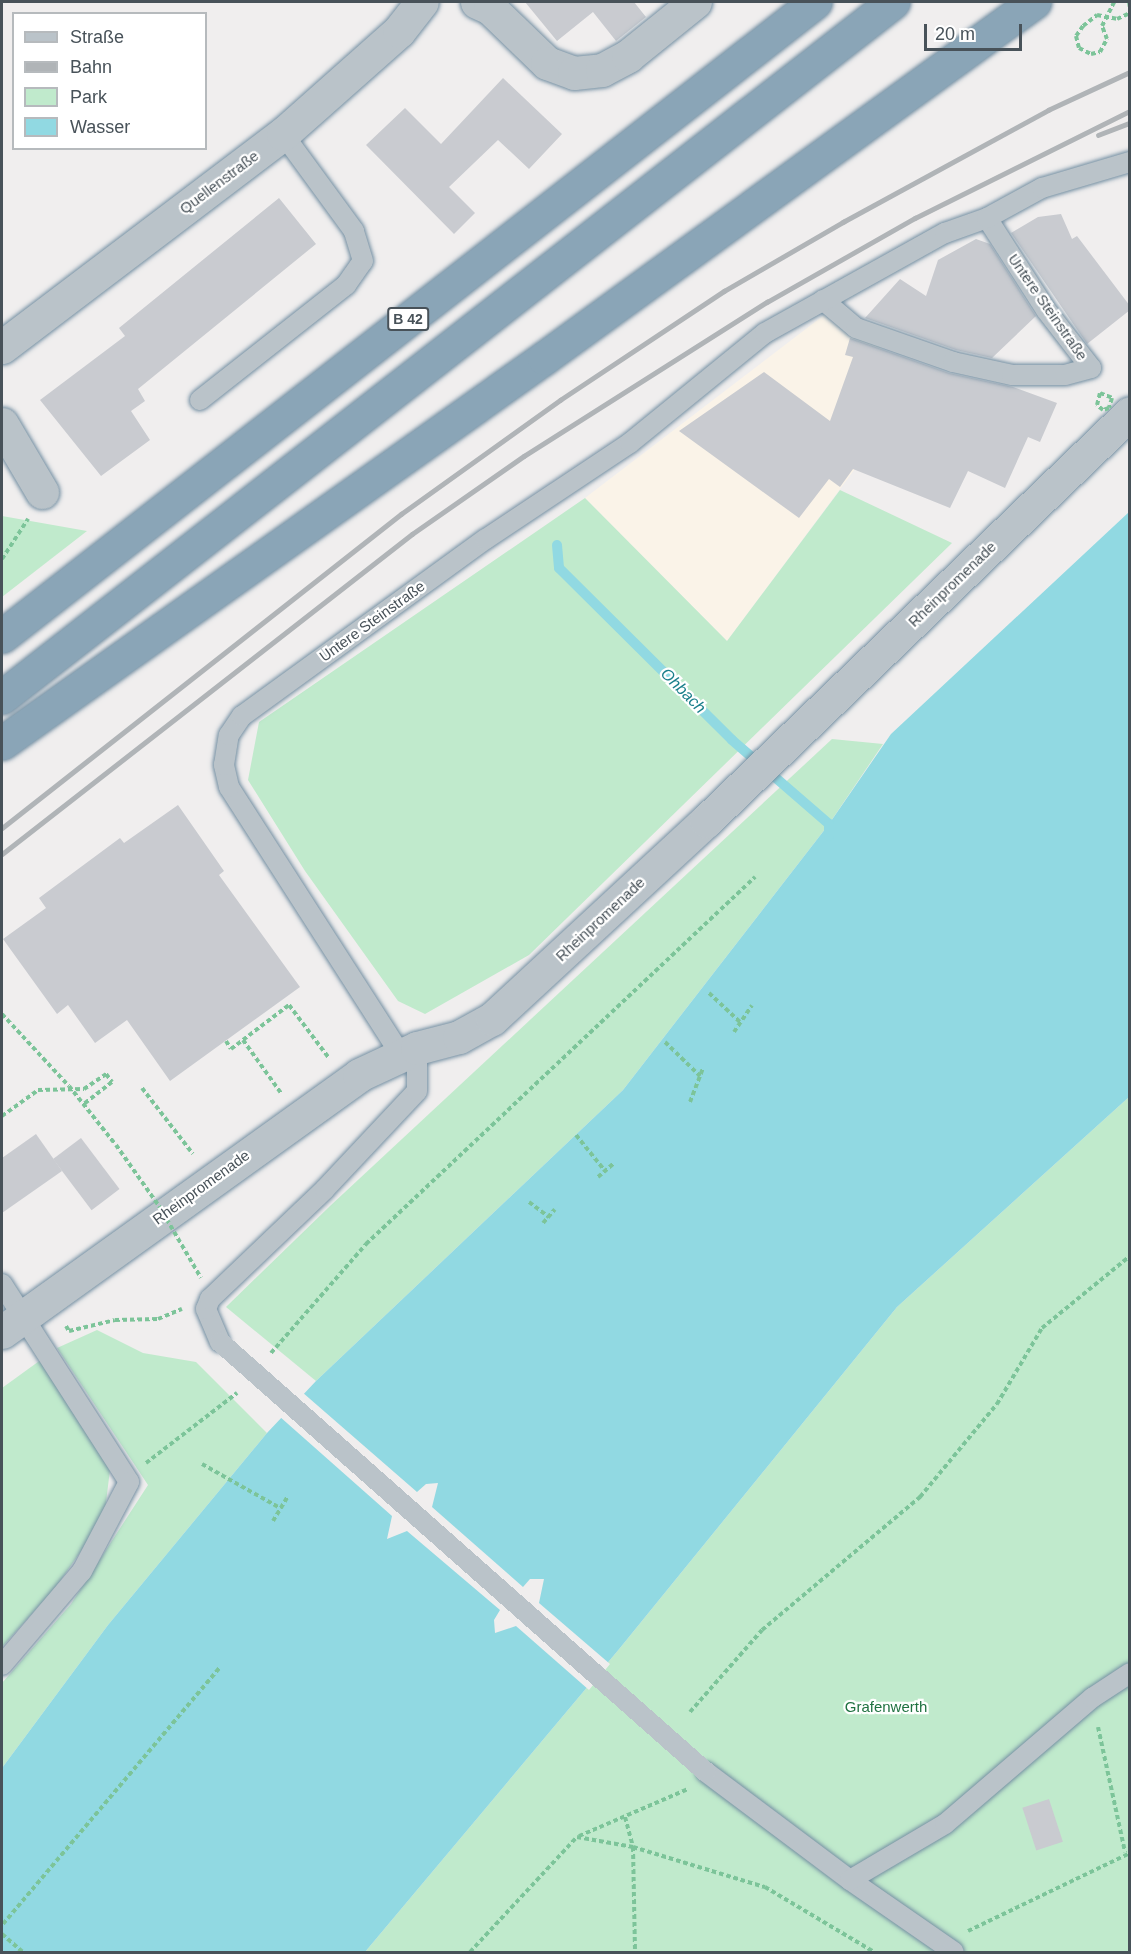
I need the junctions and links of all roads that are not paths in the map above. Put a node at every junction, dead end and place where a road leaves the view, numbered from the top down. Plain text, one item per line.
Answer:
1 (422, 2) edge
2 (477, 2) edge
3 (695, 2) edge
4 (815, 2) edge
5 (893, 2) edge
6 (1034, 2) edge
7 (283, 134) junction
8 (1130, 162) edge
9 (987, 218) junction
10 (824, 300) junction
11 (2, 347) edge
12 (200, 400) dead end
13 (1118, 403) edge
14 (2, 424) edge
15 (42, 492) road end
16 (2, 636) edge
17 (2, 697) edge
18 (2, 743) edge
19 (409, 1051) junction
20 (2, 1284) edge
21 (13, 1323) edge
22 (2, 1665) edge
23 (1130, 1673) edge
24 (850, 1880) junction
25 (948, 1948) edge

1 - 7 street, Quellenstraße
2 - 3 street
4 - 16 highway, B 42
5 - 17 highway
6 - 18 highway
7 - 11 street, Quellenstraße
7 - 12 lane
8 - 9 lane, Untere Steinstraße
9 - 10 lane, Untere Steinstraße
9 - 10 lane, Untere Steinstraße
10 - 19 lane, Untere Steinstraße
13 - 19 street, Rheinpromenade
14 - 15 street
19 - 21 street, Rheinpromenade
19 - 24 lane, bridge
20 - 21 lane
21 - 22 lane
23 - 24 lane
24 - 25 lane

